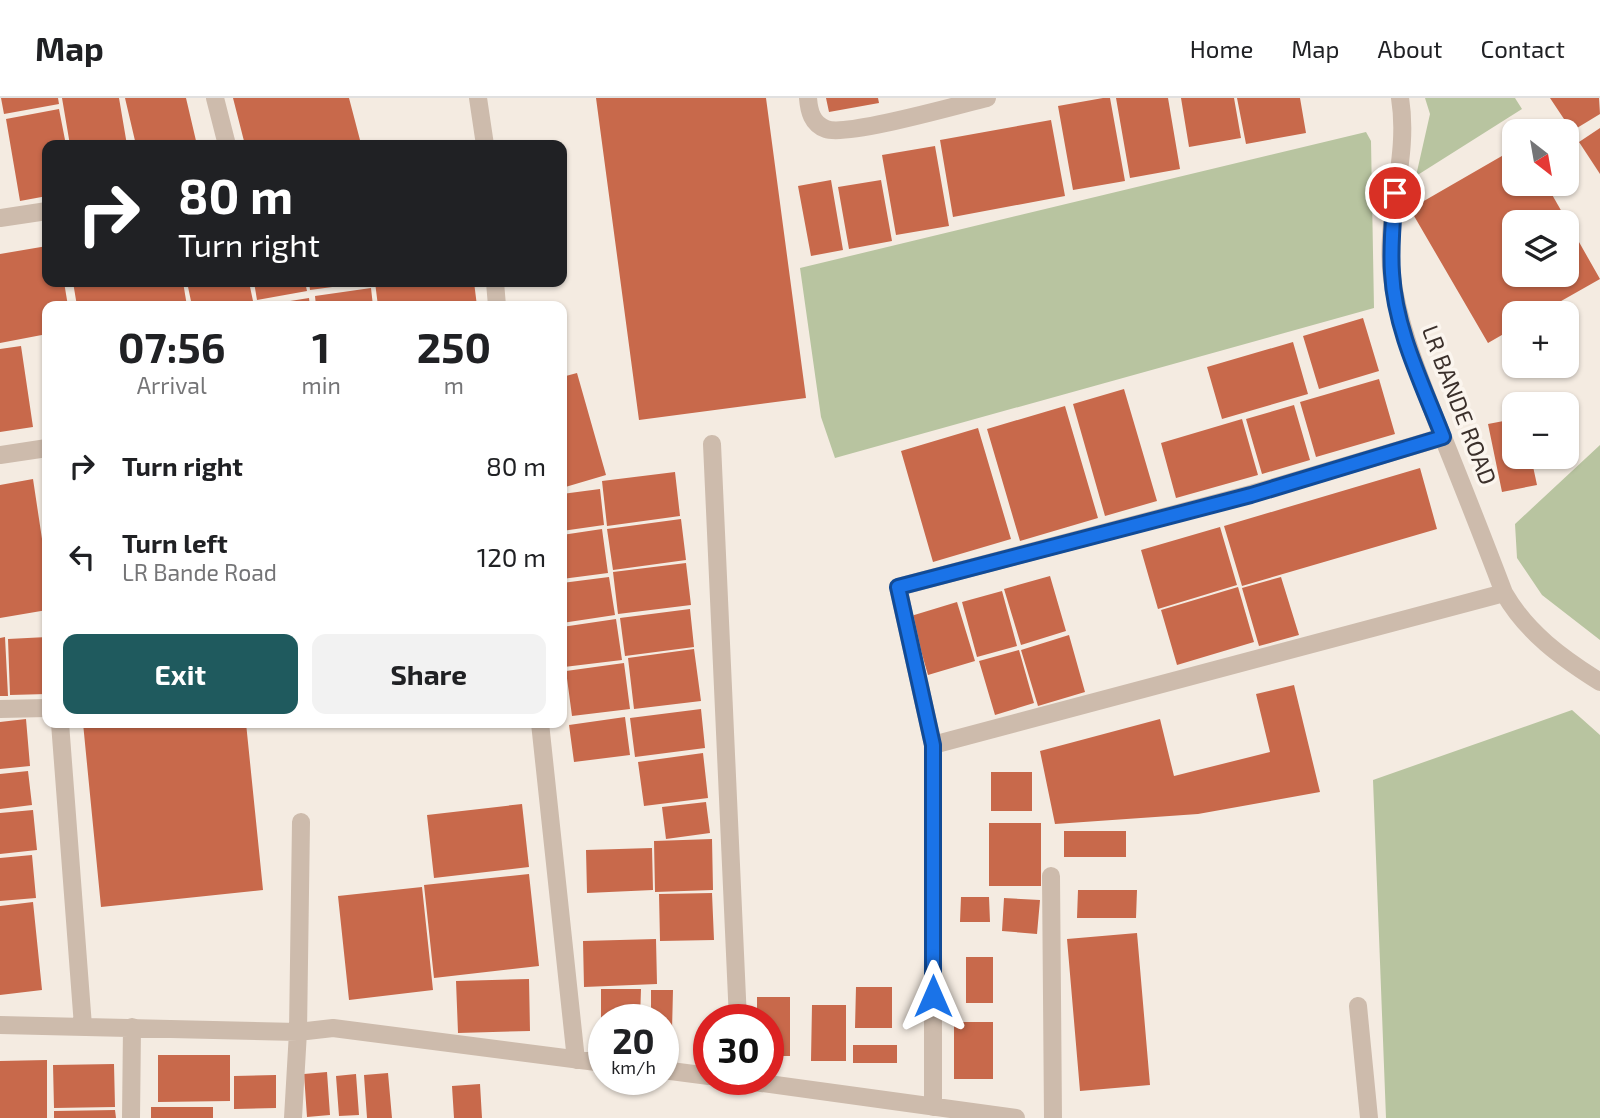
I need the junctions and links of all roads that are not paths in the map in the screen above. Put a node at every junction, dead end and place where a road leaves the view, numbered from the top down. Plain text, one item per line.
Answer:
1 (215, 98) edge
2 (478, 98) edge
3 (808, 98) edge
4 (987, 98) edge
5 (1400, 98) edge
6 (226, 140) edge
7 (482, 140) edge
8 (42, 212) edge
9 (0, 218) edge
10 (1443, 437) junction
11 (712, 443) dead end
12 (42, 449) edge
13 (0, 455) edge
14 (1504, 593) junction
15 (1600, 682) edge
16 (42, 708) edge
17 (0, 709) edge
18 (60, 728) edge
19 (541, 728) edge
20 (933, 745) junction
21 (301, 822) dead end
22 (1051, 876) dead end
23 (737, 1004) edge
24 (1357, 1006) dead end
25 (0, 1025) edge
26 (83, 1026) junction
27 (132, 1027) junction
28 (298, 1032) junction
29 (576, 1060) junction
30 (588, 1061) edge
31 (784, 1086) edge
32 (933, 1107) junction
33 (131, 1118) edge
34 (293, 1118) edge
35 (1016, 1118) edge
36 (1052, 1118) edge
37 (1369, 1118) edge

1 - 6 street
2 - 7 street
3 - 4 street
5 - 10 street, LR BANDE ROAD
8 - 9 street
10 - 14 street, LR BANDE ROAD
10 - 20 street
11 - 23 street
12 - 13 street
14 - 15 street, LR BANDE ROAD
14 - 20 street
16 - 17 street
18 - 26 street
19 - 29 street
20 - 32 street
21 - 28 street
22 - 36 street
24 - 37 street
25 - 26 street
26 - 27 street
27 - 28 street
27 - 33 street
28 - 29 street
28 - 34 street
29 - 30 street
31 - 32 street
32 - 35 street

